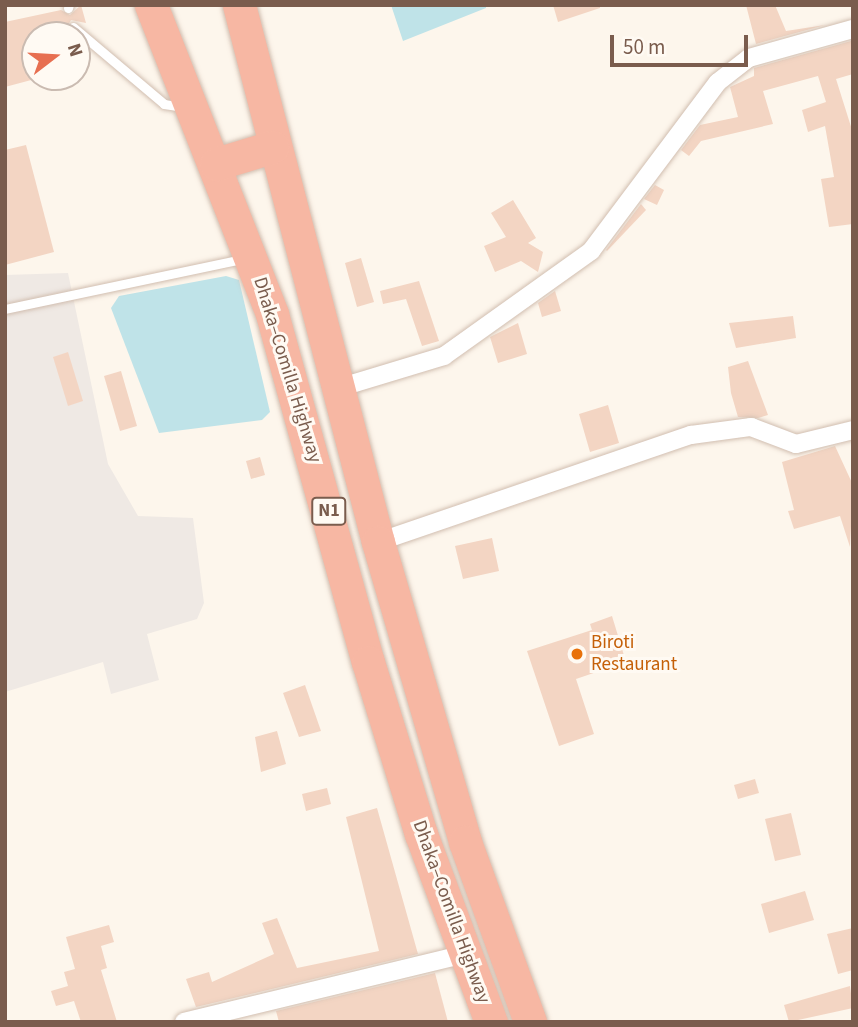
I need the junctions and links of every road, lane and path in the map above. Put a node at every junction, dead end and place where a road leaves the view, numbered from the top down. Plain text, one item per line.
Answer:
1 (151, 5) edge
2 (239, 5) edge
3 (853, 29) edge
4 (91, 42) edge
5 (193, 106) junction
6 (272, 147) junction
7 (216, 164) junction
8 (251, 257) junction
9 (5, 309) edge
10 (335, 388) junction
11 (853, 430) edge
12 (378, 541) junction
13 (466, 954) junction
14 (184, 1022) edge
15 (491, 1022) edge
16 (530, 1022) edge

1 - 5 highway, Dhaka–Comilla Highway / N1
2 - 6 highway, Dhaka–Comilla Highway / N1
3 - 10 street
4 - 5 lane
5 - 7 highway, Dhaka–Comilla Highway / N1
6 - 7 highway
6 - 10 highway, Dhaka–Comilla Highway / N1
7 - 8 highway, Dhaka–Comilla Highway / N1
8 - 9 lane
8 - 13 highway, Dhaka–Comilla Highway / N1
10 - 12 highway, Dhaka–Comilla Highway / N1
11 - 12 street
12 - 16 highway, Dhaka–Comilla Highway / N1
13 - 14 street
13 - 15 highway, Dhaka–Comilla Highway / N1

